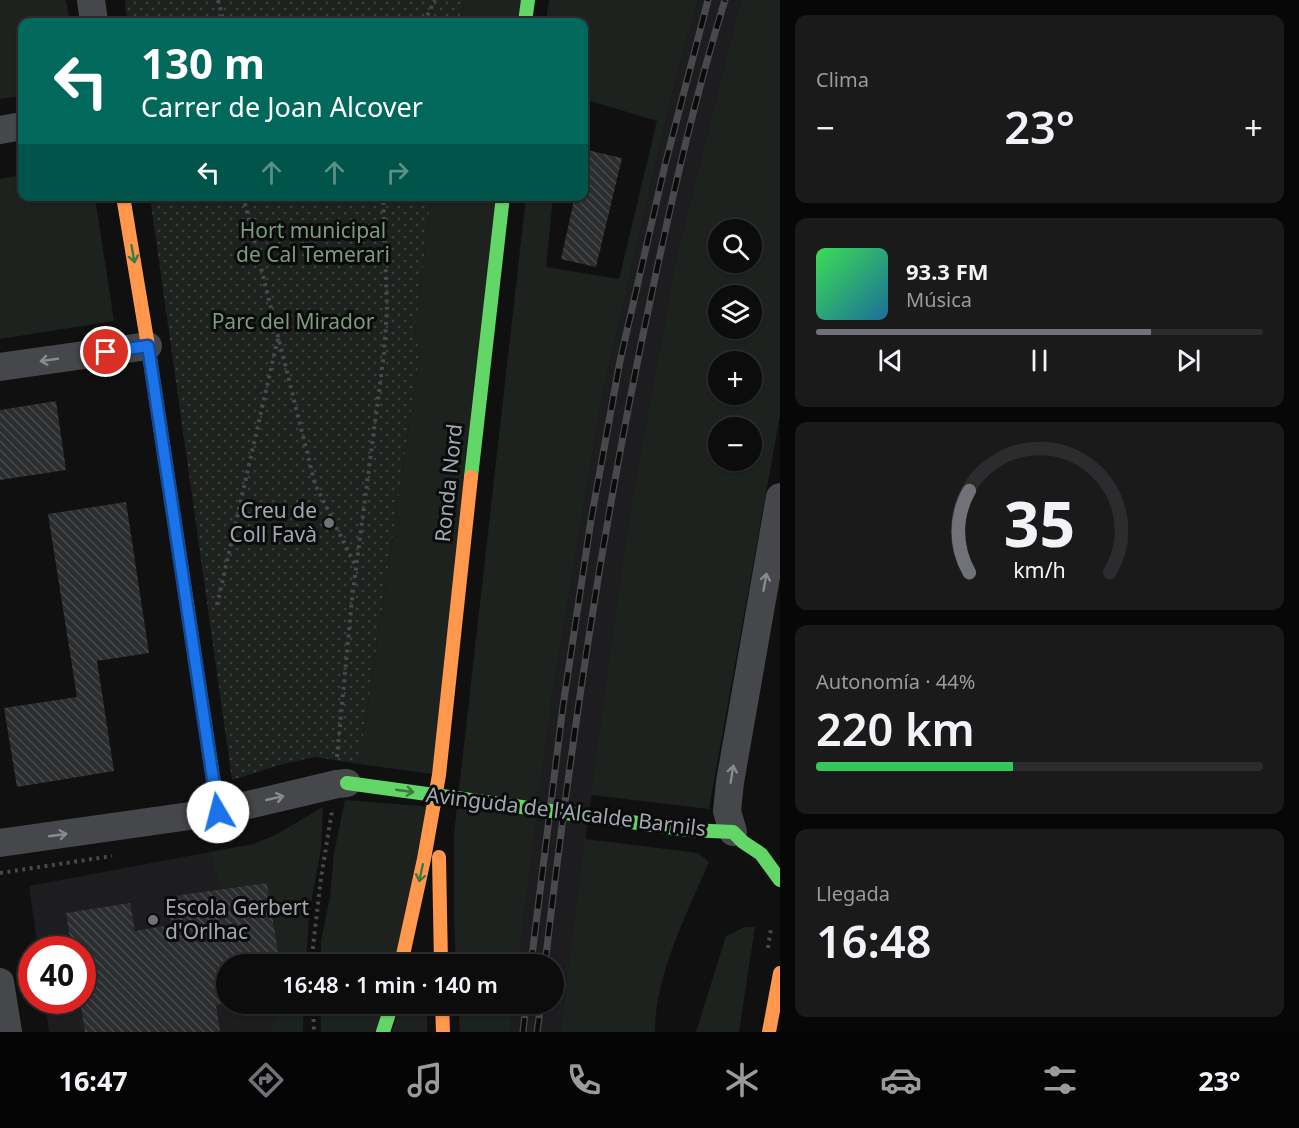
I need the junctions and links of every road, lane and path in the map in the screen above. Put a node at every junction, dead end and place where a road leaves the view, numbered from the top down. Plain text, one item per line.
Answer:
1 (91, 0) edge
2 (218, 0) edge
3 (435, 0) edge
4 (528, 0) edge
5 (93, 18) edge
6 (223, 18) edge
7 (426, 18) edge
8 (526, 18) edge
9 (18, 127) edge
10 (0, 130) edge
11 (124, 201) edge
12 (244, 201) edge
13 (383, 201) edge
14 (502, 201) edge
15 (278, 337) junction
16 (148, 346) junction
17 (0, 367) edge
18 (780, 497) edge
19 (356, 567) junction
20 (217, 609) dead end
21 (439, 774) junction
22 (340, 776) junction
23 (218, 812) junction
24 (733, 832) junction
25 (0, 843) edge
26 (115, 856) dead end
27 (0, 873) edge
28 (780, 880) edge
29 (312, 954) edge
30 (403, 954) edge
31 (441, 954) edge
32 (780, 973) edge
33 (0, 982) edge
34 (313, 1014) edge
35 (389, 1014) edge
36 (442, 1014) edge
37 (8, 1032) edge
38 (314, 1032) edge
39 (383, 1032) edge
40 (443, 1032) edge
41 (770, 1032) edge

1 - 5 street
2 - 6 path
3 - 7 path
4 - 8 street
9 - 10 street
11 -> 16 street
12 - 15 path
13 - 19 path
14 - 21 street, Ronda Nord
15 - 19 path
15 - 20 path
16 -> 17 street
16 - 23 street
24 -> 18 street, Avinguda de l'Alcalde Barnils
19 - 22 path
21 -> 30 street, Ronda Nord
21 - 31 street, Ronda Nord
23 -> 22 street
22 -> 24 street, Avinguda de l'Alcalde Barnils, bridge
22 - 29 path
25 -> 23 street
24 - 28 street
26 - 27 path
32 - 41 street
33 - 37 street
34 - 38 path
35 - 39 street
36 - 40 street

